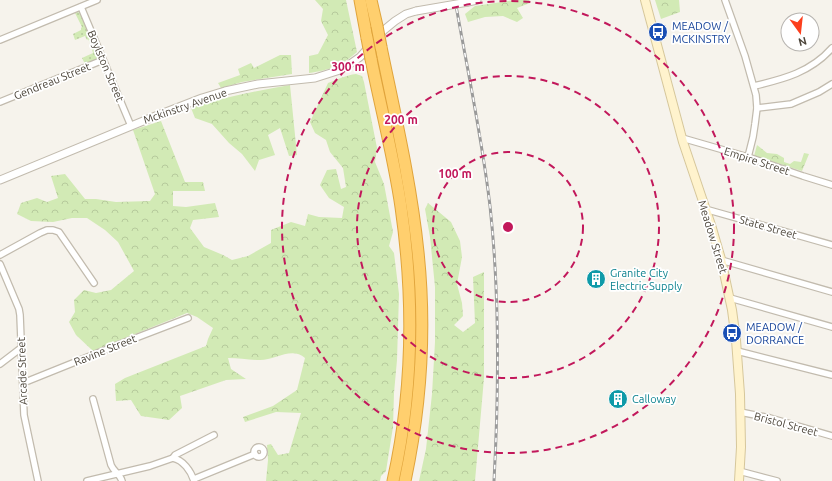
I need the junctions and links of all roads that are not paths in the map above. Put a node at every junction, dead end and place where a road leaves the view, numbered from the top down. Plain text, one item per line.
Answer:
1 (98, 0) edge
2 (360, 0) edge
3 (371, 0) edge
4 (477, 0) edge
5 (645, 0) edge
6 (725, 0) edge
7 (81, 7) junction
8 (0, 40) edge
9 (832, 48) edge
10 (103, 60) junction
11 (832, 84) edge
12 (754, 86) junction
13 (0, 102) edge
14 (757, 108) junction
15 (131, 126) junction
16 (682, 138) junction
17 (748, 157) junction
18 (0, 180) edge
19 (832, 185) edge
20 (705, 209) junction
21 (832, 245) edge
22 (0, 255) edge
23 (721, 260) junction
24 (0, 264) edge
25 (94, 283) dead end
26 (832, 292) edge
27 (730, 298) junction
28 (188, 318) dead end
29 (832, 327) edge
30 (21, 348) junction
31 (737, 351) junction
32 (0, 364) edge
33 (832, 375) edge
34 (23, 383) junction
35 (93, 399) dead end
36 (740, 412) junction
37 (214, 435) dead end
38 (832, 436) edge
39 (255, 454) dead end
40 (173, 458) junction
41 (739, 471) junction
42 (118, 474) junction
43 (194, 480) edge
44 (38, 481) edge
45 (87, 481) edge
46 (122, 481) edge
47 (394, 481) edge
48 (405, 481) edge
49 (739, 481) edge
50 (777, 481) edge

1 - 7 street
2 - 47 highway, bridge
3 - 48 highway, bridge
4 - 15 street, Mckinstry Avenue, bridge
5 - 16 main road, Meadow Street
6 - 12 street
7 - 8 street
7 - 10 street, Boylston Street
9 - 12 street
10 - 13 street, Gendreau Street
10 - 15 street, Boylston Street
11 - 14 street
12 - 14 street
14 - 17 street
15 - 18 street, Mckinstry Avenue
16 - 17 street, Empire Street
16 - 20 main road, Meadow Street
17 - 19 street, Empire Street
20 - 21 street, State Street
20 - 23 main road, Meadow Street
22 - 25 street
23 - 26 street
23 - 27 main road, Meadow Street
24 - 30 street, Arcade Street
27 - 29 street
27 - 31 main road, Meadow Street
28 - 34 street, Ravine Street
30 - 32 street
30 - 34 street, Arcade Street
31 - 33 street
31 - 36 main road, Meadow Street
34 - 44 street, Arcade Street
35 - 42 street
36 - 38 street, Bristol Street
36 - 41 main road, Meadow Street
37 - 40 street
39 - 43 street
40 - 42 street
40 - 43 street
41 - 49 main road, Meadow Street
41 - 50 street
42 - 45 street
42 - 46 street

